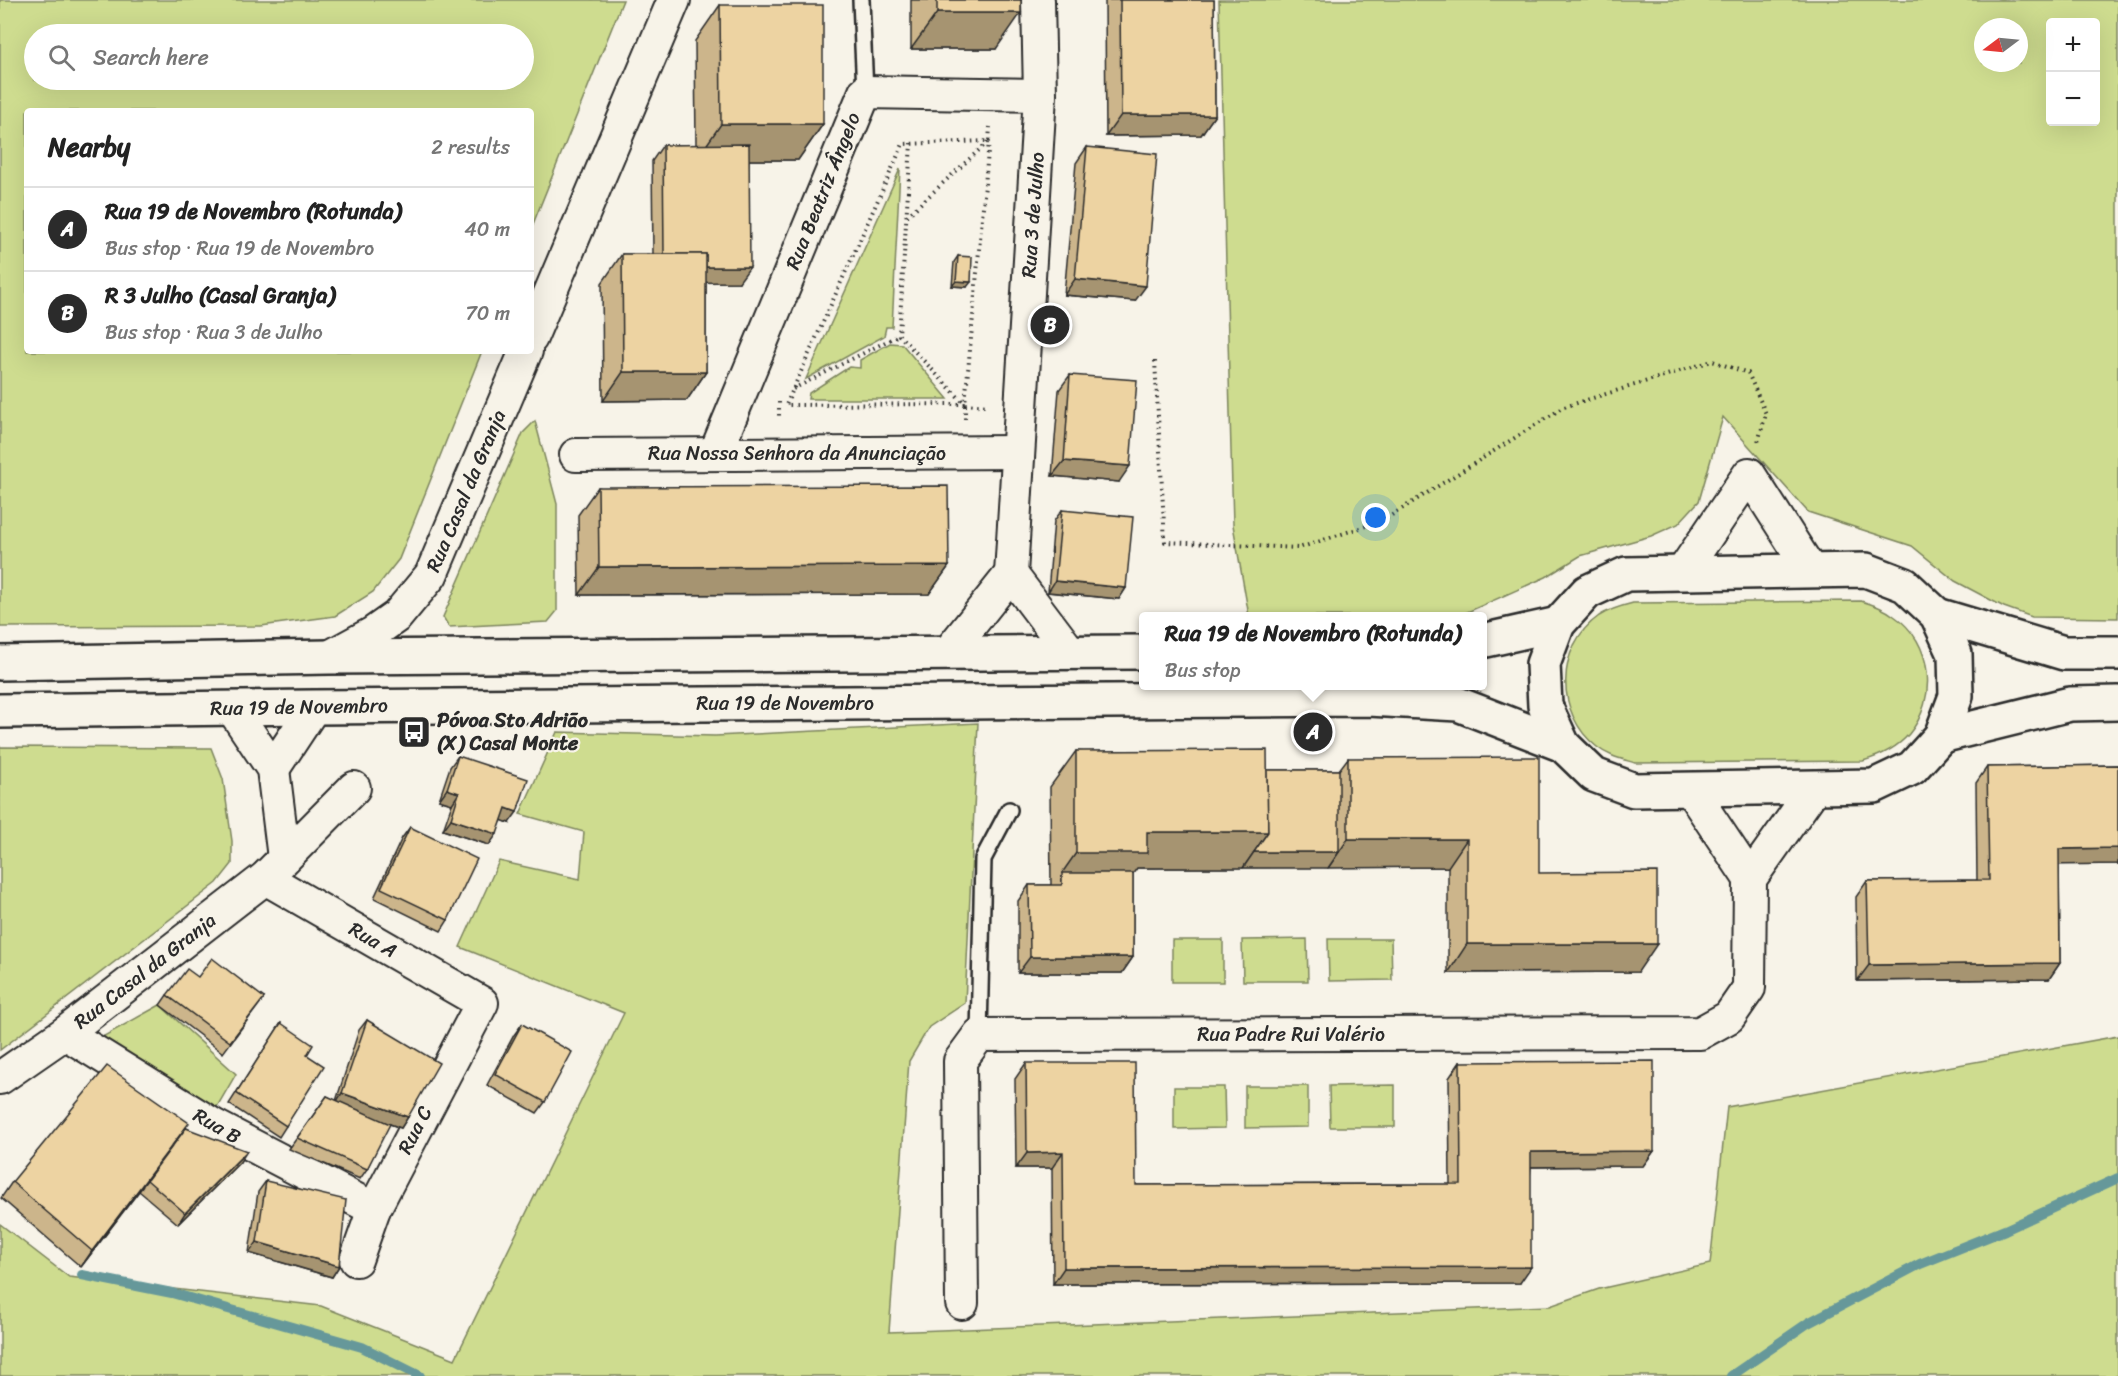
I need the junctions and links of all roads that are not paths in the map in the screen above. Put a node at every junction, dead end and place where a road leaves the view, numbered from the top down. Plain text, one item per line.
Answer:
1 (674, 0) edge
2 (861, 0) edge
3 (1038, 0) edge
4 (865, 92) junction
5 (1040, 96) junction
6 (534, 331) edge
7 (525, 354) edge
8 (1018, 452) junction
9 (716, 454) junction
10 (576, 455) dead end
11 (1811, 571) junction
12 (1011, 573) junction
13 (1682, 573) junction
14 (1937, 615) junction
15 (1558, 624) junction
16 (1487, 640) edge
17 (1070, 652) junction
18 (1139, 652) edge
19 (948, 653) junction
20 (2118, 653) edge
21 (329, 657) junction
22 (0, 663) edge
23 (2118, 703) edge
24 (314, 707) junction
25 (232, 708) junction
26 (0, 711) edge
27 (1941, 736) junction
28 (1563, 746) junction
29 (273, 769) junction
30 (1815, 787) junction
31 (354, 788) dead end
32 (1690, 789) junction
33 (1009, 810) dead end
34 (275, 868) junction
35 (1750, 879) junction
36 (482, 1003) joint
37 (65, 1033) junction
38 (979, 1035) junction
39 (0, 1078) edge
40 (374, 1209) junction
41 (356, 1260) dead end
42 (962, 1303) dead end

1 - 6 street
2 - 4 lane
3 - 5 street, Rua 3 de Julho
4 - 5 street, Rua Beatriz Ângelo
4 - 9 street, Rua Beatriz Ângelo
5 - 8 street, Rua 3 de Julho
7 - 21 street, Rua Casal da Granja
8 - 9 street, Rua Nossa Senhora da Anunciação
8 - 12 street, Rua 3 de Julho
9 - 10 street, Rua Nossa Senhora da Anunciação
11 - 13 street, Rua 19 de Novembro
11 - 13 street
11 - 14 street, Rua 19 de Novembro
12 - 17 street
12 - 19 street
13 - 15 street, Rua 19 de Novembro
14 - 20 street, Rua 19 de Novembro
14 - 27 street, Rua 19 de Novembro
15 - 16 street
15 - 28 street, Rua 19 de Novembro
17 - 18 street
17 - 19 street
19 - 21 street
21 - 22 street
23 - 27 street
24 - 25 street, Rua 19 de Novembro
24 - 28 street, Rua 19 de Novembro
24 - 29 street
25 - 26 street, Rua 19 de Novembro
25 - 29 street
27 - 30 street, Rua 19 de Novembro
28 - 32 street, Rua 19 de Novembro
29 - 34 street
30 - 32 street, Rua 19 de Novembro
30 - 35 street
31 - 34 street, Rua Casal da Granja
32 - 35 street
33 - 38 lane
34 - 36 street, Rua A
34 - 37 street, Rua Casal da Granja
35 - 38 street, Rua Padre Rui Valério
36 - 40 street, Rua C
37 - 39 street, Rua Casal da Granja
37 - 40 street, Rua B
38 - 42 street
40 - 41 street, Rua C

